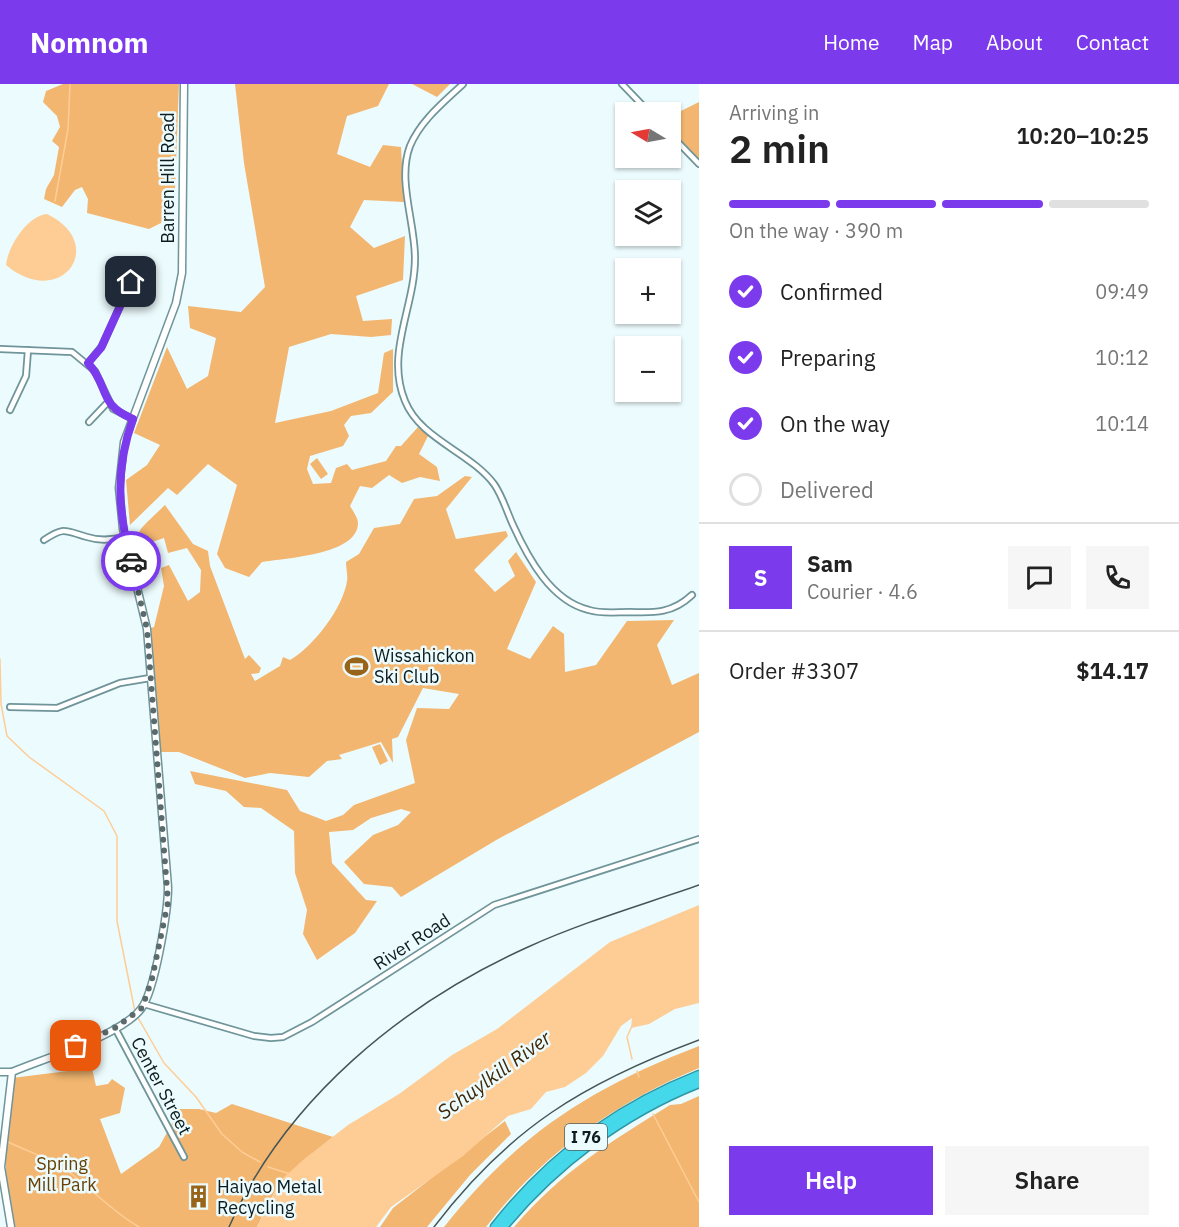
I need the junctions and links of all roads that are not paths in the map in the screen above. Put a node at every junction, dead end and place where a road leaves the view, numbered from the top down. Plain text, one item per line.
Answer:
1 (184, 84) edge
2 (464, 84) edge
3 (621, 84) edge
4 (639, 102) edge
5 (681, 146) edge
6 (699, 164) edge
7 (131, 282) dead end
8 (0, 349) edge
9 (28, 350) junction
10 (88, 363) junction
11 (108, 402) junction
12 (10, 410) dead end
13 (133, 419) junction
14 (89, 422) dead end
15 (124, 537) junction
16 (44, 540) dead end
17 (692, 595) dead end
18 (150, 678) junction
19 (10, 707) dead end
20 (699, 839) edge
21 (144, 1004) junction
22 (115, 1028) junction
23 (0, 1072) edge
24 (12, 1072) junction
25 (699, 1075) edge
26 (699, 1083) edge
27 (184, 1157) dead end
28 (11, 1227) edge
29 (495, 1227) edge
30 (503, 1227) edge

1 - 13 street, Barren Hill Road
2 - 17 street
3 - 4 street
5 - 6 street
7 - 10 street
8 - 9 street
9 - 10 street
9 - 12 street
10 - 11 street
11 - 13 street
11 - 14 street
13 - 15 street, Barren Hill Road
15 - 16 street
15 - 18 street, Barren Hill Road
18 - 19 street
18 - 21 street, Barren Hill Road
20 - 21 street, River Road
21 - 22 street
22 - 24 street
22 - 27 street, Center Street
23 - 24 street
24 - 28 street
25 - 29 highway, I 76
26 - 30 highway, I 76

